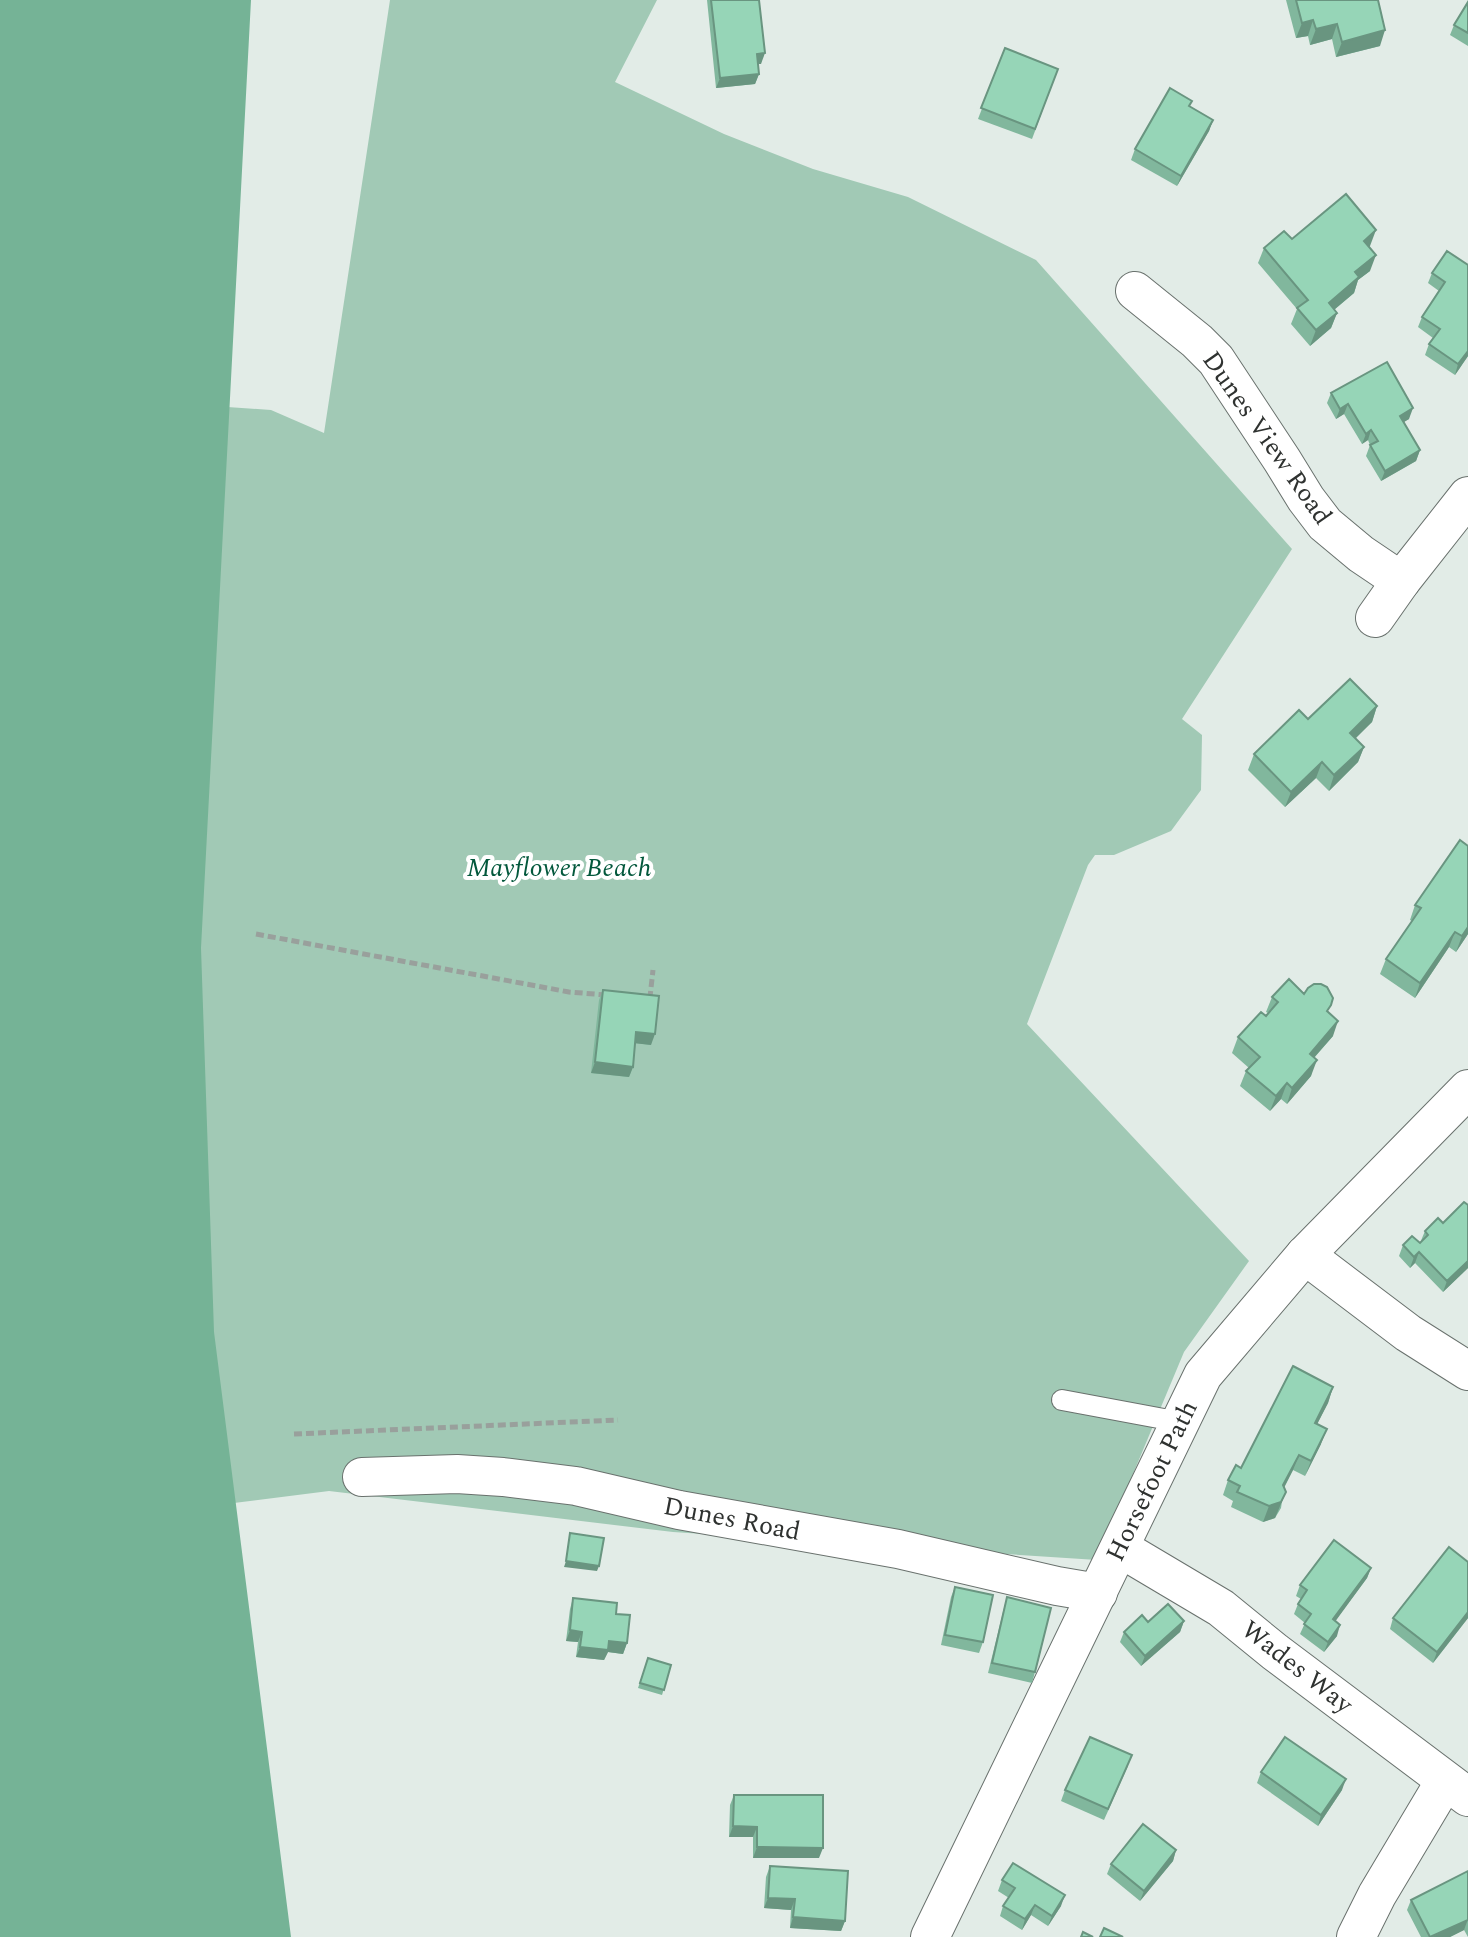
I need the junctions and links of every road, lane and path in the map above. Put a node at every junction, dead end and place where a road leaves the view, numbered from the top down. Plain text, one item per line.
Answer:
1 (1135, 291) dead end
2 (1468, 496) edge
3 (1401, 581) junction
4 (1375, 618) dead end
5 (256, 934) dead end
6 (653, 970) dead end
7 (609, 995) edge
8 (636, 997) edge
9 (1468, 1089) edge
10 (1305, 1255) junction
11 (1468, 1371) edge
12 (1062, 1400) dead end
13 (618, 1420) dead end
14 (1180, 1422) junction
15 (294, 1434) dead end
16 (362, 1477) dead end
17 (1120, 1548) junction
18 (1098, 1593) junction
19 (1457, 1789) edge
20 (930, 1937) edge
21 (1356, 1937) edge

1 - 3 street, Dunes View Road
2 - 3 street
3 - 4 street
5 - 7 path
6 - 8 path
9 - 10 street, Horsefoot Path
10 - 11 street
10 - 14 street, Horsefoot Path
12 - 14 lane
13 - 15 path
14 - 17 street, Horsefoot Path
16 - 18 street, Dunes Road
17 - 18 street, Horsefoot Path
17 - 19 street, Wades Way
18 - 20 street, Horsefoot Path
19 - 21 street

